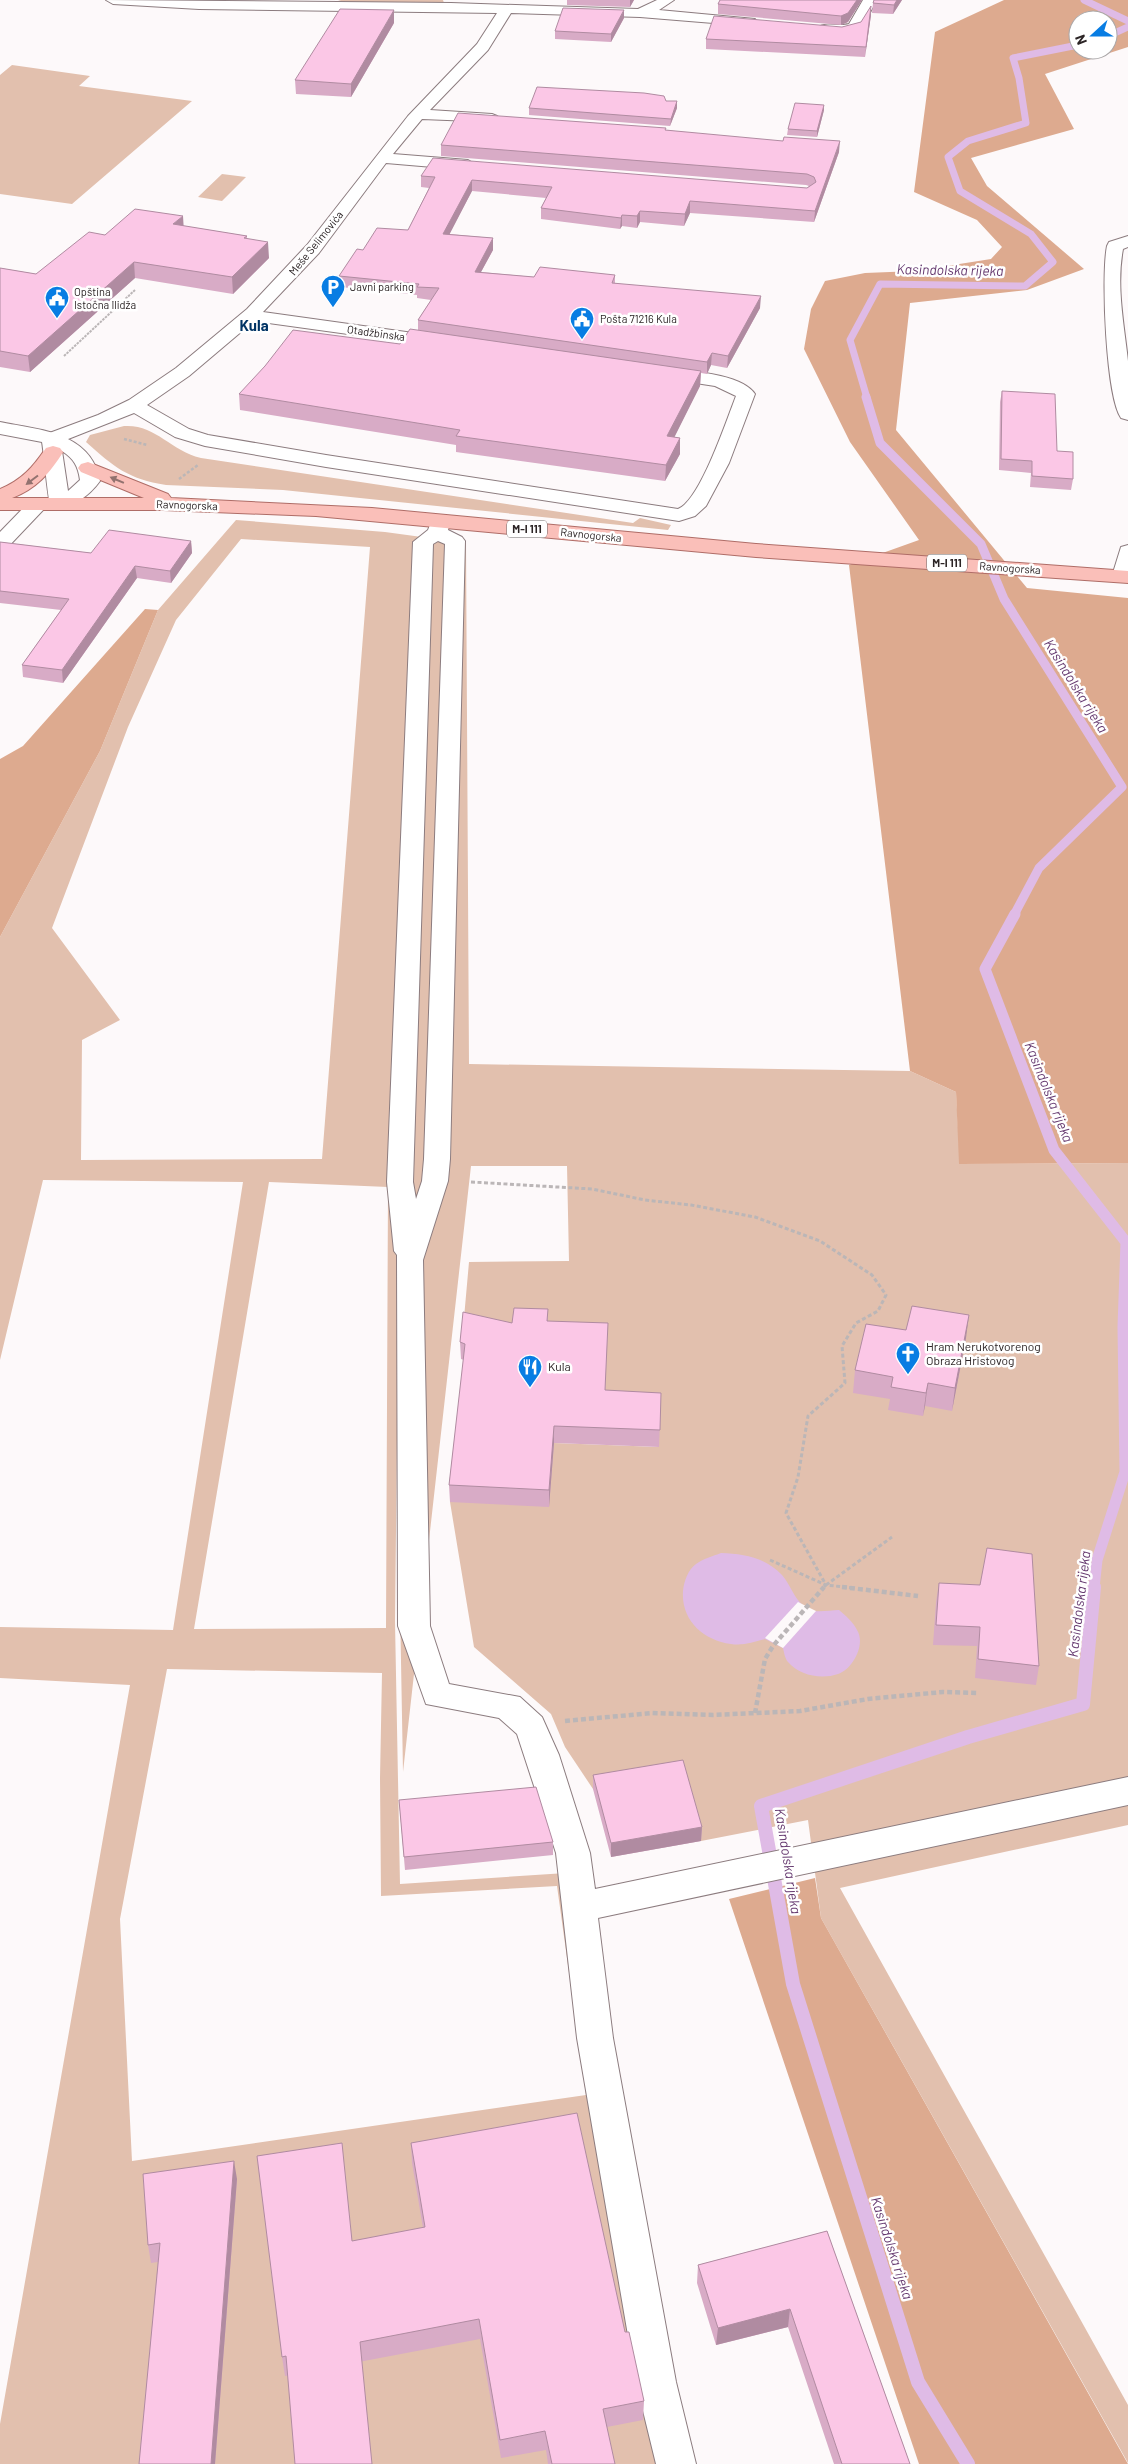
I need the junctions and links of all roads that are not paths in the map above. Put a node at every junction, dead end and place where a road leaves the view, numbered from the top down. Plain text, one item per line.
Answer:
1 (113, 0) edge
2 (667, 0) edge
3 (870, 0) edge
4 (506, 8) junction
5 (640, 13) junction
6 (764, 24) edge
7 (813, 28) edge
8 (419, 114) junction
9 (508, 120) edge
10 (382, 158) junction
11 (481, 166) edge
12 (1128, 241) edge
13 (248, 315) junction
14 (458, 345) edge
15 (644, 371) edge
16 (134, 405) junction
17 (1128, 414) edge
18 (0, 428) edge
19 (52, 446) junction
20 (88, 468) junction
21 (0, 496) edge
22 (58, 503) junction
23 (0, 504) edge
24 (38, 504) junction
25 (179, 504) junction
26 (438, 527) junction
27 (0, 544) edge
28 (1128, 551) edge
29 (1125, 577) edge
30 (1128, 1791) edge
31 (578, 1907) junction
32 (676, 2464) edge

1 - 4 street
2 - 5 street
3 - 7 street
4 - 5 street
4 - 8 street, Meše Selimovića
5 - 6 street
8 - 9 street
8 - 10 street, Meše Selimovića
10 - 11 street
10 - 13 street, Meše Selimovića
12 - 17 street
13 - 14 street, Otadžbinska
13 - 16 street, Meše Selimovića
15 - 16 street
16 - 19 street, Meše Selimovića
18 - 19 street
19 - 20 street
19 -> 21 main road
19 - 22 street
20 - 22 street
25 -> 20 main road
22 - 24 main road, Ravnogorska / M-I 111
22 - 25 main road, Ravnogorska / M-I 111
23 - 24 main road, Ravnogorska / M-I 111
24 - 27 street
25 - 26 main road, Ravnogorska / M-I 111
26 - 29 main road, Ravnogorska / M-I 111
26 - 31 street
28 - 29 street, Ravnogorska
30 - 31 street
31 - 32 street

